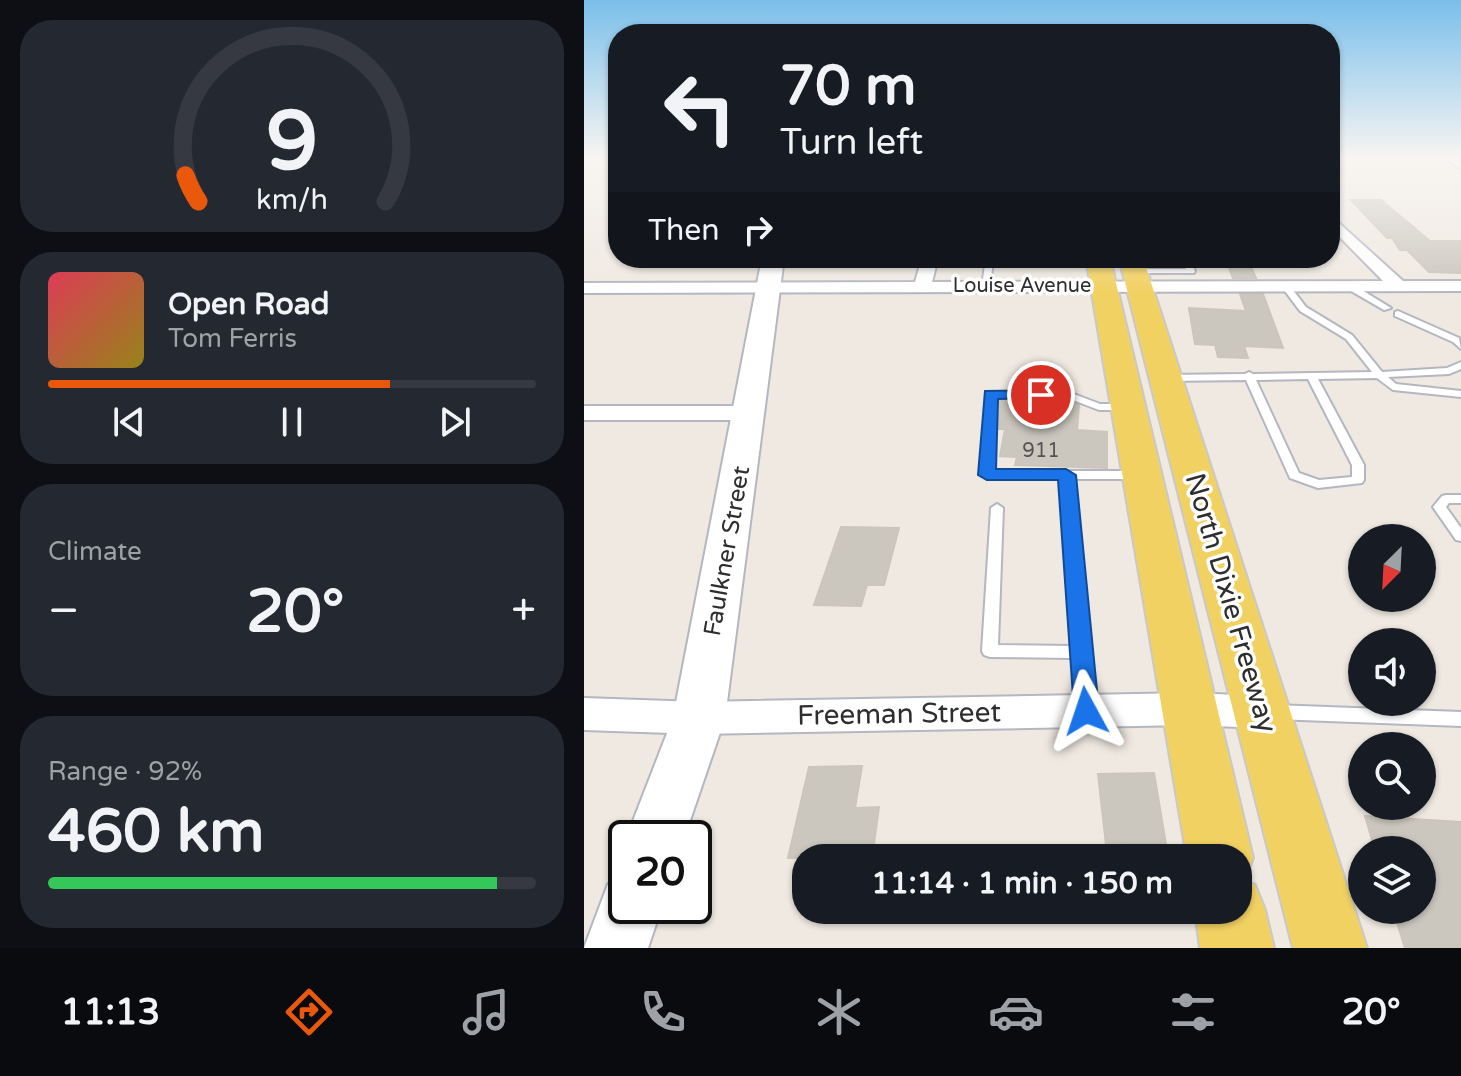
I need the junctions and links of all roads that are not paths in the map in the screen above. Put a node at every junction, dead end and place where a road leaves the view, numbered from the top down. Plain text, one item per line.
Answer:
1 (1340, 229) edge
2 (927, 268) edge
3 (988, 268) edge
4 (1190, 268) edge
5 (771, 272) edge
6 (1122, 272) edge
7 (922, 286) junction
8 (986, 286) junction
9 (1349, 286) junction
10 (1398, 286) junction
11 (1286, 287) junction
12 (584, 288) edge
13 (1458, 289) edge
14 (1387, 308) dead end
15 (1398, 314) dead end
16 (1461, 346) edge
17 (1461, 365) edge
18 (1249, 375) junction
19 (1379, 375) junction
20 (1311, 376) junction
21 (1166, 378) junction
22 (1461, 394) edge
23 (1129, 407) junction
24 (584, 413) edge
25 (751, 413) junction
26 (1143, 474) junction
27 (1066, 475) junction
28 (1461, 499) edge
29 (997, 508) dead end
30 (1461, 537) edge
31 (1082, 652) junction
32 (1190, 709) junction
33 (1086, 711) junction
34 (1263, 712) junction
35 (584, 714) edge
36 (699, 718) junction
37 (1461, 719) edge
38 (662, 820) edge
39 (1217, 844) edge
40 (624, 924) edge
41 (1233, 924) edge
42 (615, 948) edge
43 (1237, 948) edge
44 (1330, 948) edge

1 - 10 street
2 - 7 street
3 - 8 lane
4 - 6 lane
5 - 7 street, Louise Avenue
5 - 12 street, Louise Avenue
5 - 25 street, Faulkner Street
6 - 8 street, Louise Avenue
6 - 11 street, Louise Avenue
6 - 21 main road, North Dixie Freeway
6 - 23 main road, North Dixie Freeway
7 - 8 street, Louise Avenue
9 - 10 street, Louise Avenue
9 - 11 street, Louise Avenue
9 - 14 lane
10 - 13 street, Louise Avenue
11 - 19 lane
15 - 16 lane
17 - 19 lane
18 - 20 lane
18 - 20 lane
18 - 21 lane
19 - 20 lane
19 - 22 lane
21 - 34 main road, North Dixie Freeway
23 - 26 main road, North Dixie Freeway
23 - 27 lane
24 - 25 street
25 - 36 street, Faulkner Street
26 - 27 lane
26 - 32 main road, North Dixie Freeway
27 - 31 lane
28 - 30 lane
29 - 31 lane
31 - 33 lane
32 - 33 street, Freeman Street
32 - 34 street, Freeman Street
32 - 39 main road, North Dixie Freeway
33 - 36 street, Freeman Street
34 - 37 lane
34 - 44 main road, North Dixie Freeway
35 - 36 street, Freeman Street
36 - 38 street, Faulkner Street
40 - 42 street
41 - 43 main road

